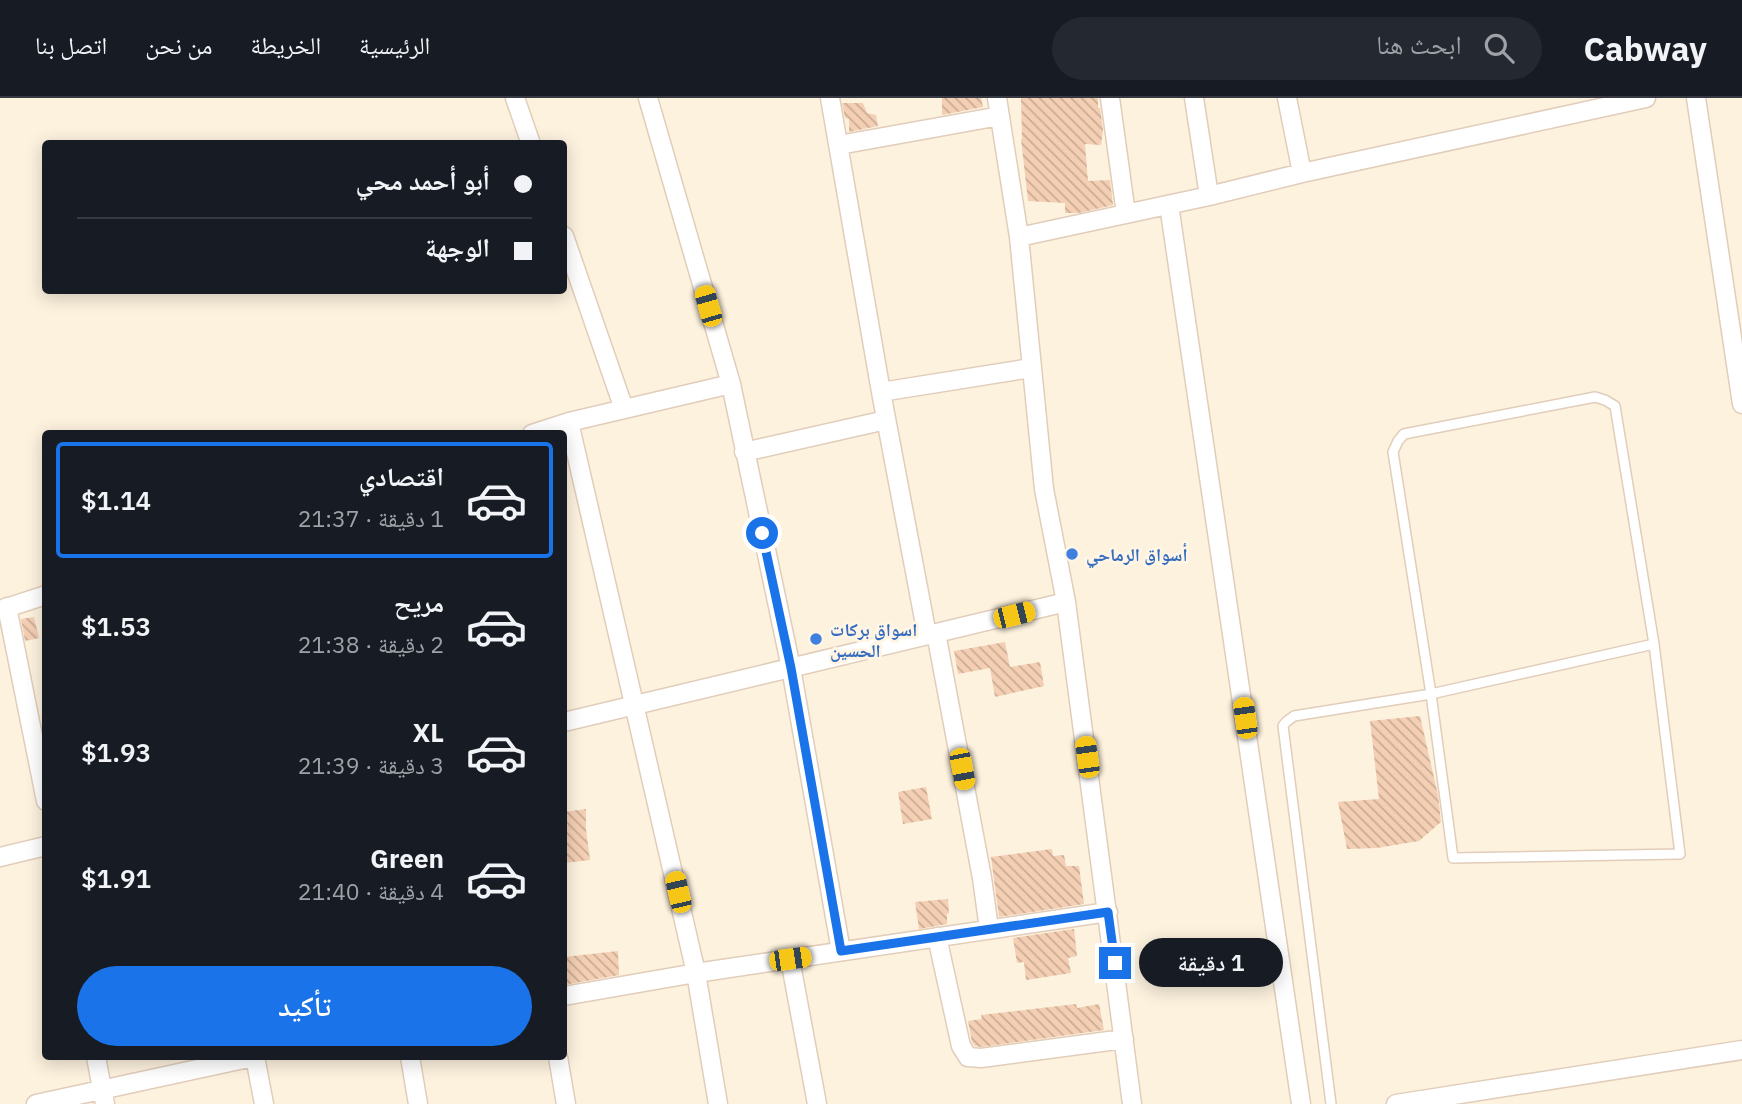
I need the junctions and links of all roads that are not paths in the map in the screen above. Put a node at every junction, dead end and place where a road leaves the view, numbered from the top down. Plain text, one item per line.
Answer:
1 (515, 98) edge
2 (648, 98) edge
3 (830, 98) edge
4 (1110, 98) edge
5 (1194, 98) edge
6 (1287, 98) edge
7 (1646, 98) edge
8 (1696, 98) edge
9 (998, 107) edge
10 (530, 140) edge
11 (839, 145) junction
12 (1302, 173) junction
13 (1209, 196) junction
14 (1169, 205) junction
15 (1126, 214) junction
16 (1019, 237) junction
17 (567, 245) edge
18 (1031, 368) junction
19 (731, 384) junction
20 (881, 392) junction
21 (1742, 404) edge
22 (624, 409) junction
23 (886, 420) junction
24 (569, 422) junction
25 (544, 430) edge
26 (744, 452) junction
27 (42, 595) edge
28 (1066, 602) junction
29 (4, 608) edge
30 (932, 634) junction
31 (1654, 644) junction
32 (791, 668) junction
33 (1431, 694) junction
34 (635, 705) junction
35 (567, 721) edge
36 (42, 783) edge
37 (42, 847) edge
38 (0, 857) edge
39 (1108, 912) junction
40 (989, 929) junction
41 (937, 937) junction
42 (841, 951) junction
43 (790, 959) junction
44 (696, 973) junction
45 (567, 995) edge
46 (1124, 1039) junction
47 (1742, 1050) edge
48 (97, 1060) edge
49 (243, 1060) edge
50 (255, 1060) edge
51 (411, 1060) edge
52 (559, 1060) edge
53 (104, 1097) edge
54 (36, 1104) edge
55 (264, 1104) edge
56 (418, 1104) edge
57 (566, 1104) edge
58 (718, 1104) edge
59 (817, 1104) edge
60 (1132, 1104) edge
61 (1301, 1104) edge
62 (1331, 1104) edge
63 (1396, 1104) edge

1 - 10 street
2 - 19 street
3 - 11 street
4 - 15 street
5 - 13 street
6 - 12 street
7 - 12 street
8 - 21 street
9 - 11 street
9 - 16 street
11 - 20 street
12 - 13 street
13 - 14 street
14 - 15 street
14 - 61 street
15 - 16 street
16 - 18 street
17 - 22 street
18 - 20 street
18 - 28 street
19 - 22 street
19 - 26 street
20 - 23 street
22 - 24 street
23 - 26 street
23 - 30 street
24 - 25 street
24 - 34 street
26 - 32 street
27 - 29 street
28 - 30 street
28 - 39 street
29 - 36 street
30 - 32 street
30 - 40 street
31 - 33 lane
31 - 33 lane
31 - 33 lane
32 - 34 street
32 - 42 street
33 - 62 lane
34 - 35 street
34 - 44 street
37 - 38 street
39 - 40 street
39 - 46 street
40 - 41 street
41 - 42 street
41 - 46 street
42 - 43 street
43 - 44 street
43 - 59 street
44 - 45 street
44 - 58 street
46 - 60 street
47 - 63 street
48 - 53 street
49 - 53 street
50 - 55 street
51 - 56 street
52 - 57 street
53 - 54 street

